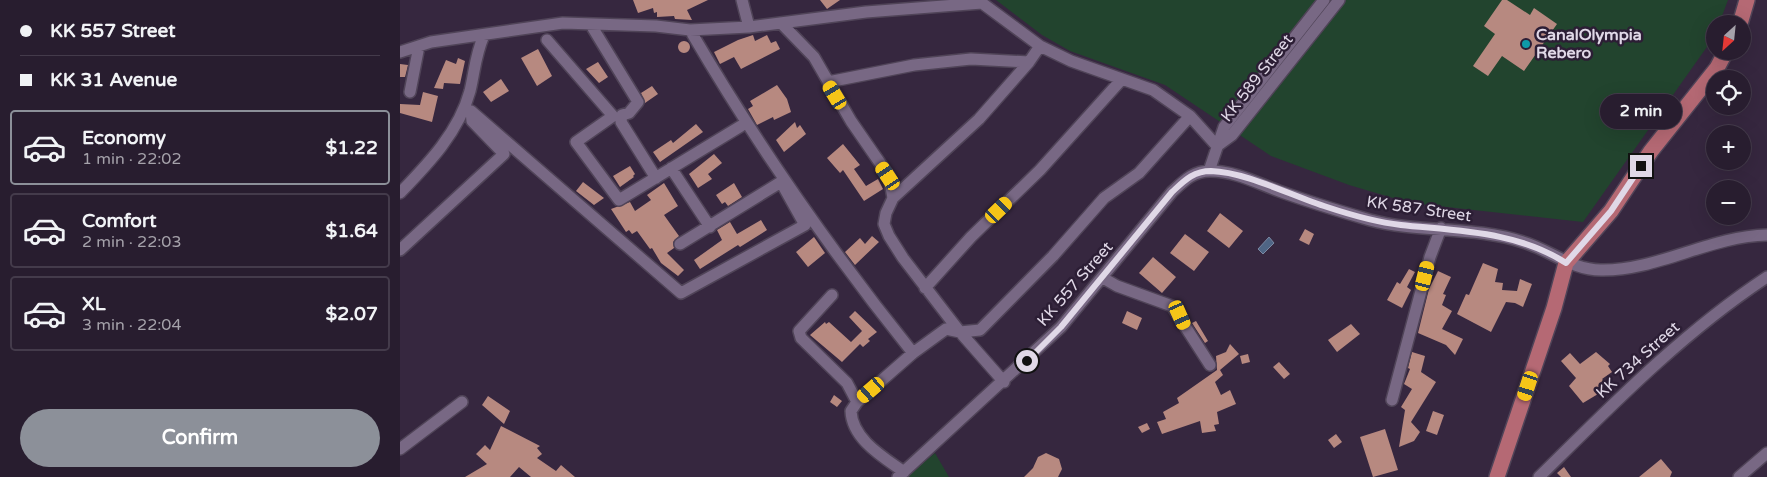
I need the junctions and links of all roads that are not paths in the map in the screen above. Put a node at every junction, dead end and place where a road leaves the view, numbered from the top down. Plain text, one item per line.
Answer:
1 (742, 0) edge
2 (1324, 0) edge
3 (1339, 0) edge
4 (1747, 0) edge
5 (1743, 15) edge
6 (781, 23) junction
7 (591, 24) junction
8 (750, 28) junction
9 (690, 30) junction
10 (484, 35) junction
11 (548, 40) dead end
12 (419, 46) junction
13 (1040, 46) junction
14 (400, 52) edge
15 (1721, 60) edge
16 (1029, 62) junction
17 (1122, 79) junction
18 (828, 82) junction
19 (410, 92) dead end
20 (1190, 116) junction
21 (741, 126) dead end
22 (1216, 146) junction
23 (671, 168) junction
24 (1210, 171) junction
25 (656, 178) junction
26 (400, 193) edge
27 (894, 198) junction
28 (710, 227) junction
29 (1441, 228) junction
30 (1767, 235) edge
31 (680, 244) dead end
32 (400, 250) edge
33 (1566, 263) junction
34 (1767, 277) edge
35 (1104, 278) junction
36 (925, 288) junction
37 (832, 295) dead end
38 (960, 332) junction
39 (913, 353) junction
40 (1210, 365) dead end
41 (1004, 382) junction
42 (1392, 400) dead end
43 (462, 402) dead end
44 (857, 402) junction
45 (400, 449) edge
46 (1767, 453) edge
47 (905, 474) edge
48 (1497, 477) edge
49 (1539, 477) edge
50 (1739, 477) edge

1 - 8 street
2 - 22 street, KK 589 Street
3 - 22 street, KK 589 Street
4 - 5 main road
6 - 8 street
6 - 13 street
6 - 18 street
7 - 9 street
7 - 10 street
7 - 25 street
8 - 9 street
9 - 39 street
10 - 12 street
10 - 26 street
11 - 25 street
12 - 14 street
12 - 19 street
13 - 16 street
13 - 17 street
15 - 33 main road
16 - 18 street
16 - 27 street
17 - 20 street
17 - 36 street
18 - 27 street
20 - 22 street
20 - 38 street
21 - 23 street
22 - 24 street
23 - 25 street
23 - 28 street
24 - 29 street, KK 587 Street
24 - 35 street, KK 557 Street
27 - 36 street
28 - 31 street
28 - 32 street
29 - 33 street, KK 587 Street
29 - 42 street
30 - 33 street
33 - 48 main road
34 - 49 street, KK 734 Street
35 - 40 street
35 - 41 street, KK 557 Street
36 - 38 street
37 - 44 street
38 - 39 street
38 - 41 street
39 - 44 street
41 - 47 street, KK 557 Street
43 - 45 street
44 - 47 street
46 - 50 street

